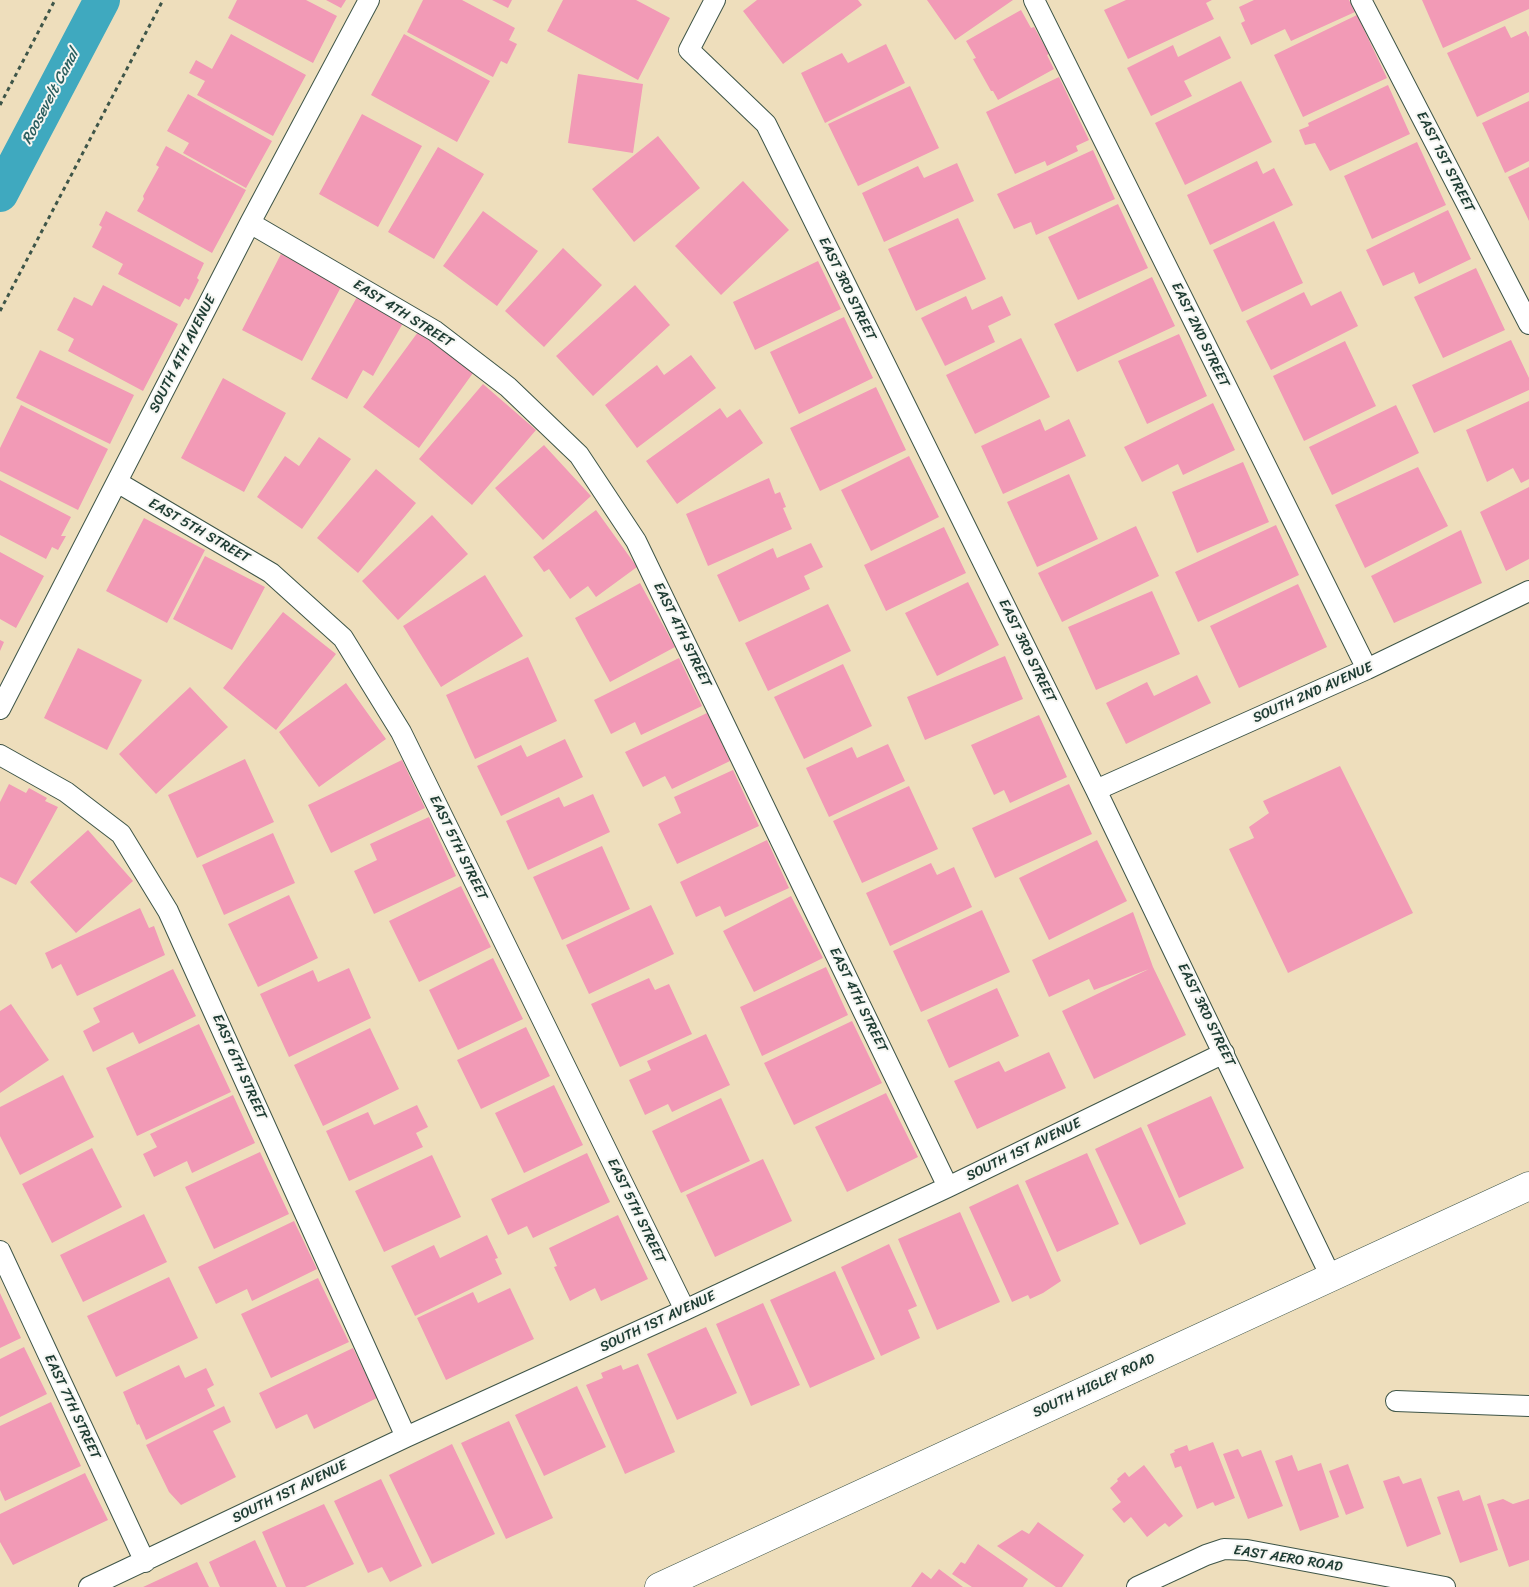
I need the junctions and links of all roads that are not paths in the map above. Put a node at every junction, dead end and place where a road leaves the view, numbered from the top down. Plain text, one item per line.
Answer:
1 (369, 0) edge
2 (715, 0) edge
3 (1034, 0) edge
4 (1361, 0) edge
5 (250, 223) junction
6 (1529, 324) edge
7 (116, 482) junction
8 (1529, 592) edge
9 (1366, 669) junction
10 (0, 709) edge
11 (0, 755) edge
12 (1096, 790) junction
13 (1224, 1053) junction
14 (1529, 1186) edge
15 (948, 1187) junction
16 (0, 1251) edge
17 (1332, 1276) junction
18 (685, 1310) junction
19 (1396, 1401) dead end
20 (1529, 1406) edge
21 (406, 1437) junction
22 (145, 1562) junction
23 (89, 1587) edge
24 (659, 1587) edge
25 (1137, 1587) edge
26 (1445, 1587) edge

1 - 5 lane, SOUTH 4TH AVENUE
2 - 12 lane, EAST 3RD STREET
3 - 9 lane, EAST 2ND STREET
4 - 6 lane, EAST 1ST STREET
5 - 7 lane, SOUTH 4TH AVENUE
5 - 15 lane, EAST 4TH STREET
7 - 10 lane, SOUTH 4TH AVENUE
7 - 18 lane, EAST 5TH STREET
8 - 9 lane, SOUTH 2ND AVENUE
9 - 12 lane, SOUTH 2ND AVENUE
11 - 21 lane, EAST 6TH STREET
12 - 13 lane, EAST 3RD STREET
13 - 15 lane, SOUTH 1ST AVENUE
13 - 17 lane, EAST 3RD STREET
14 - 17 main road, SOUTH HIGLEY ROAD
15 - 18 lane, SOUTH 1ST AVENUE
16 - 22 lane, EAST 7TH STREET
17 - 24 main road, SOUTH HIGLEY ROAD
18 - 21 lane, SOUTH 1ST AVENUE
19 - 20 lane
21 - 22 lane, SOUTH 1ST AVENUE
22 - 23 lane, SOUTH 1ST AVENUE
25 - 26 lane, EAST AERO ROAD

